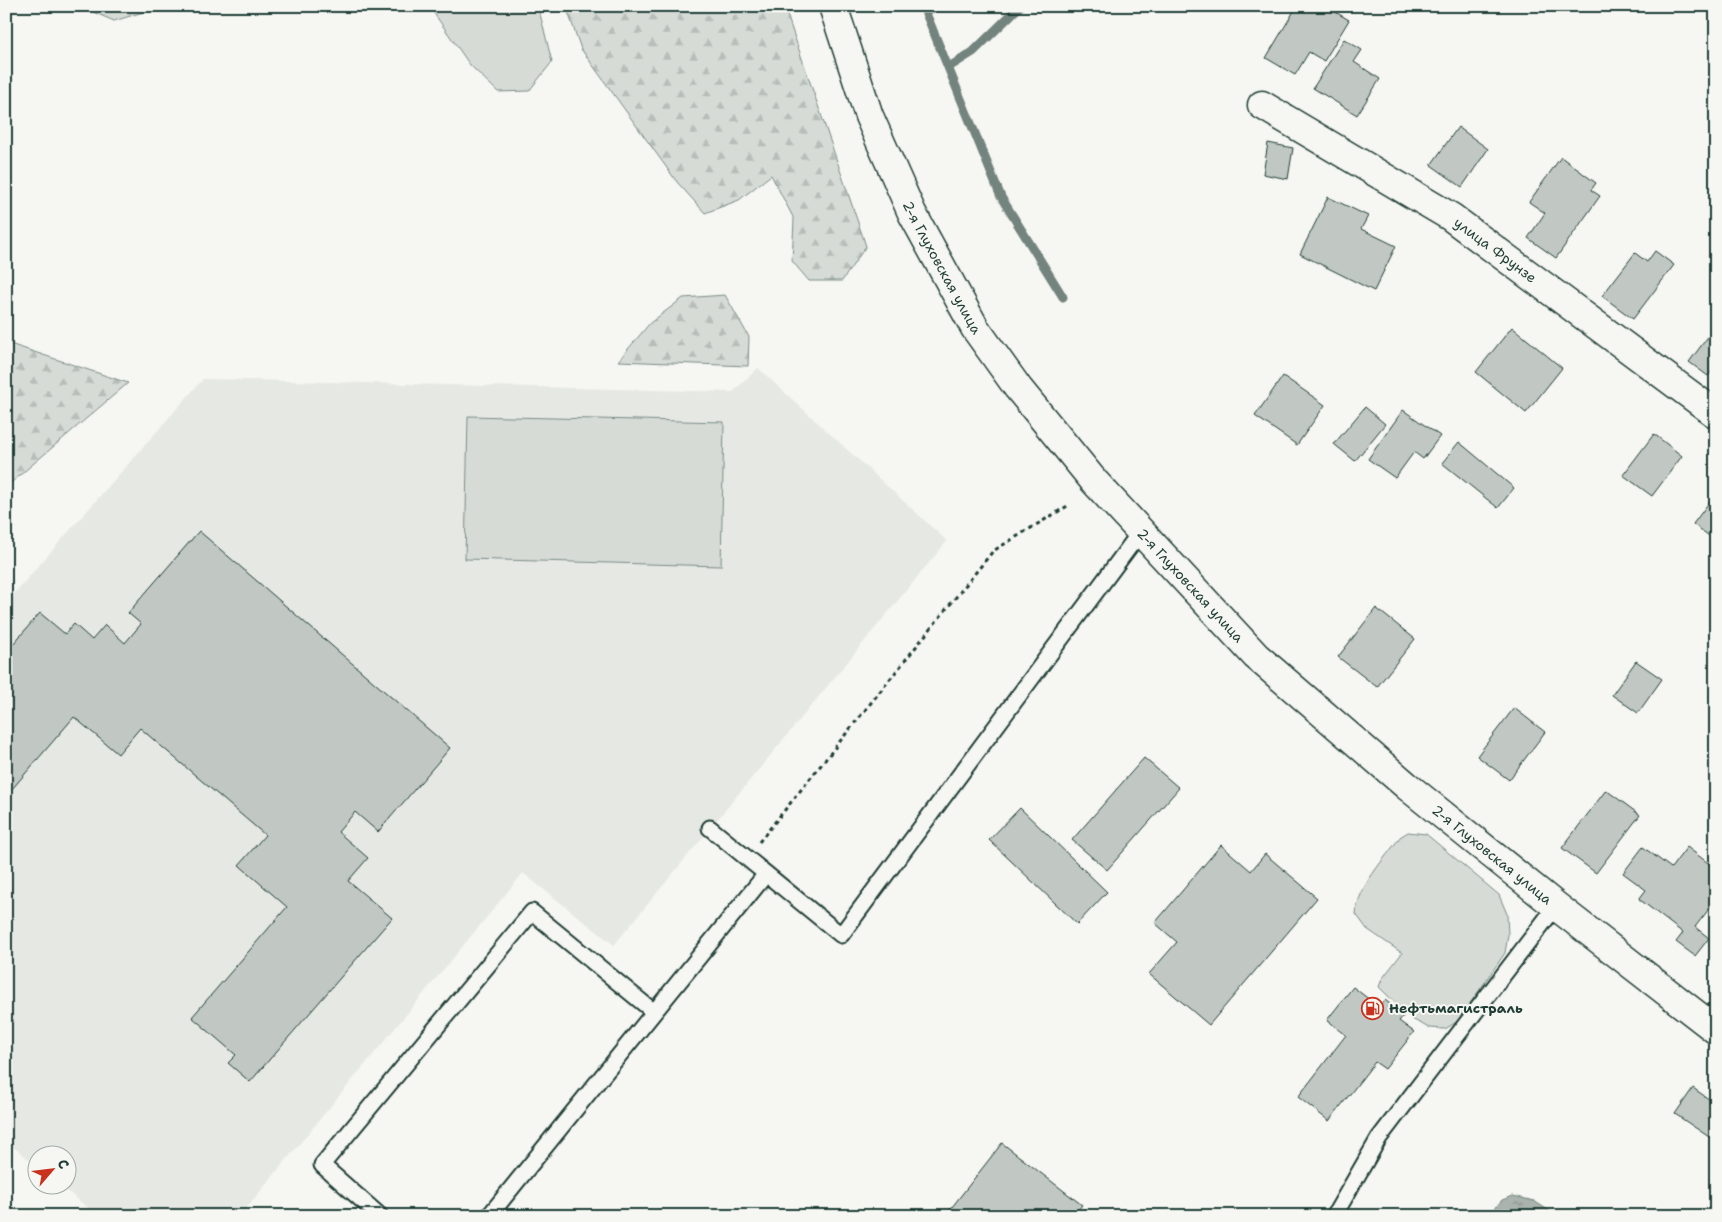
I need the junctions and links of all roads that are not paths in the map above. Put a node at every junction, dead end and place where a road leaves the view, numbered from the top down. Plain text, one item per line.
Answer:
1 (833, 6) edge
2 (1262, 105) dead end
3 (1716, 414) edge
4 (1140, 531) junction
5 (710, 828) dead end
6 (766, 874) junction
7 (1556, 906) junction
8 (654, 1012) junction
9 (1716, 1030) edge
10 (380, 1216) edge
11 (489, 1216) edge
12 (1334, 1216) edge

1 - 4 main road, 2-я Глуховская улица
2 - 3 main road, улица Фрунзе
4 - 6 lane
4 - 7 main road, 2-я Глуховская улица
5 - 6 lane
6 - 8 lane
7 - 9 main road, 2-я Глуховская улица
7 - 12 lane
8 - 10 lane
8 - 11 lane

